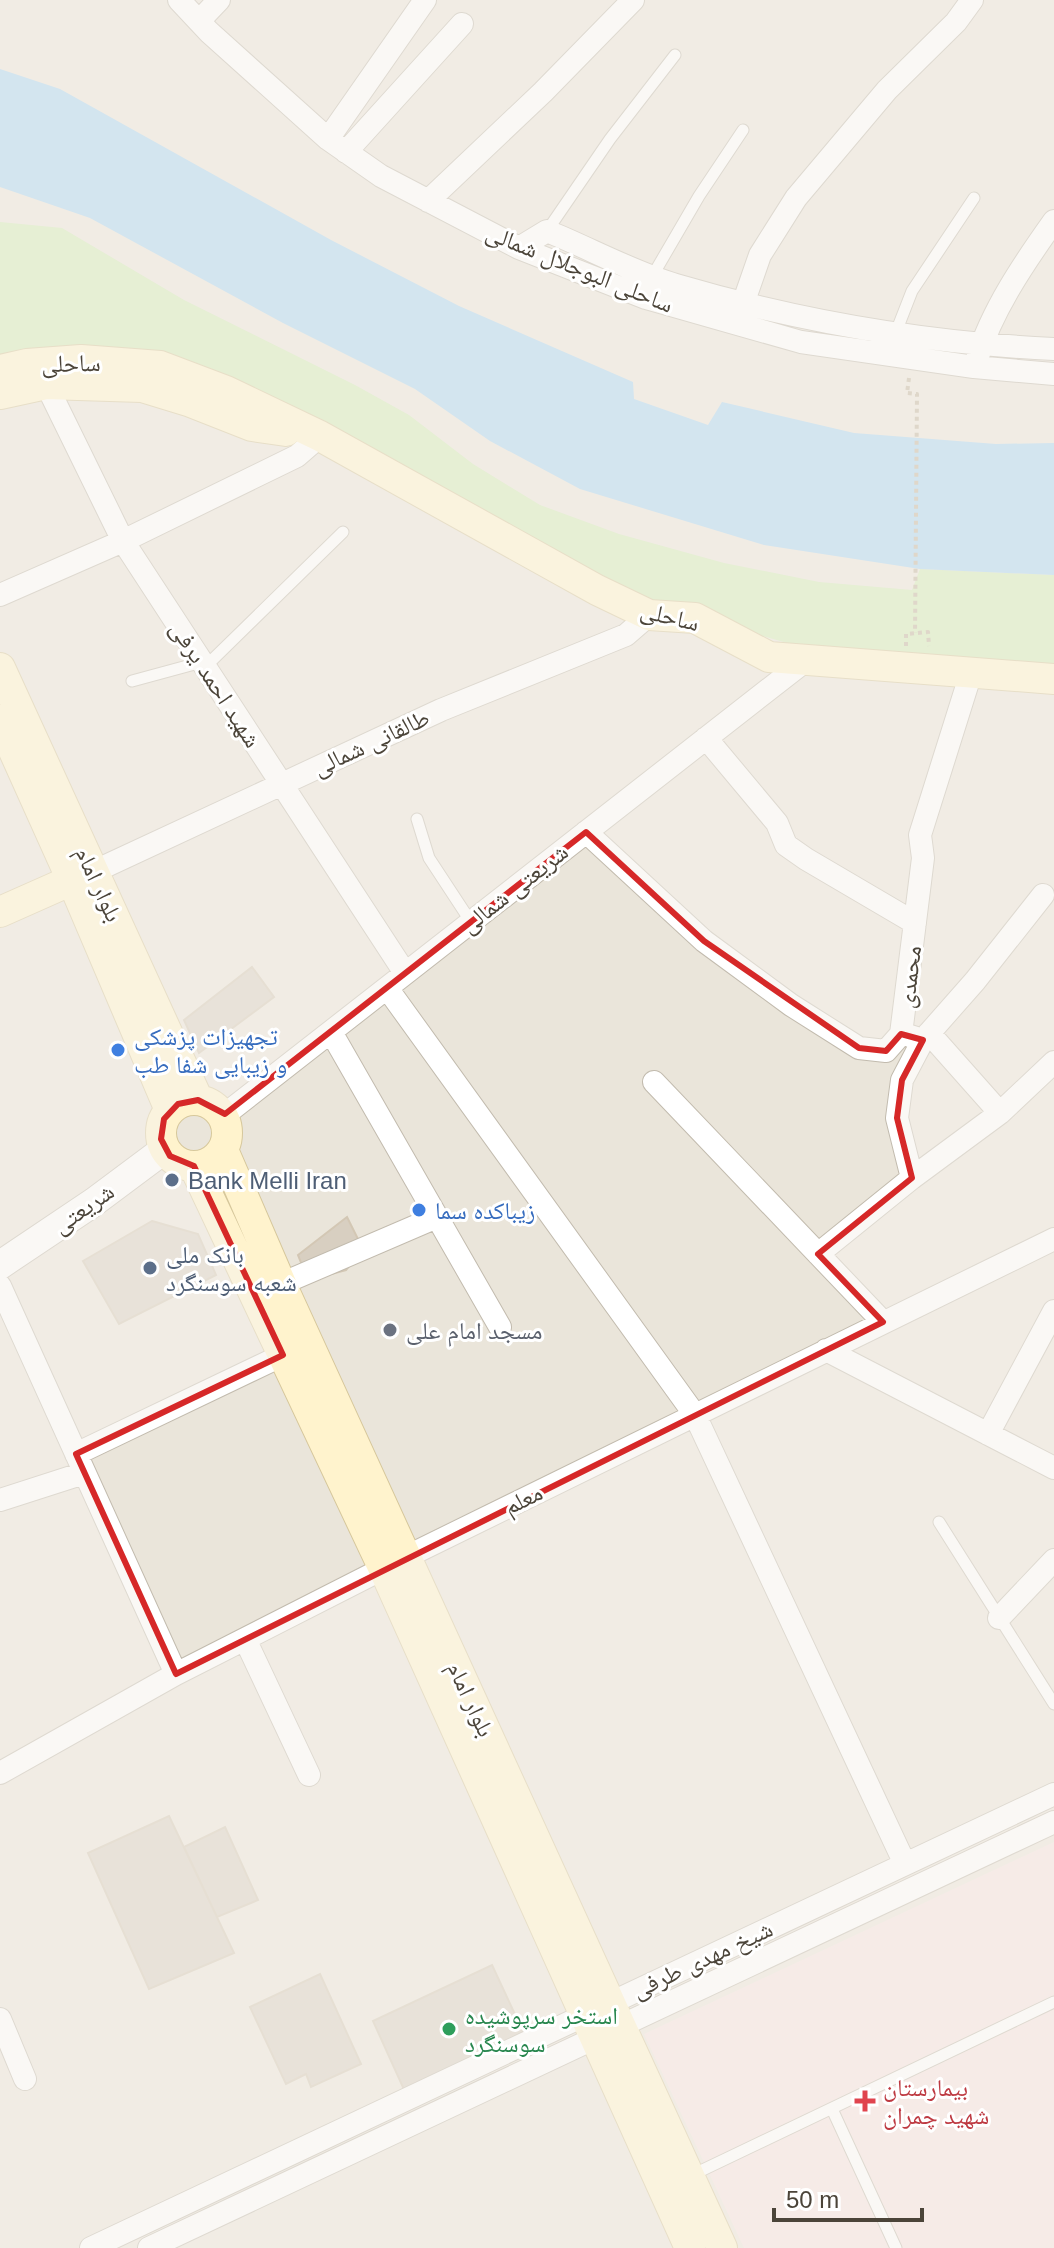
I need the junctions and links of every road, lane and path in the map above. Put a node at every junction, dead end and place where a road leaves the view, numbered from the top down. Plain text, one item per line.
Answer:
1 (179, 0) edge
2 (219, 0) edge
3 (425, 0) edge
4 (633, 0) edge
5 (972, 0) edge
6 (199, 21) junction
7 (462, 24) dead end
8 (675, 55) dead end
9 (743, 130) dead end
10 (337, 145) junction
11 (974, 198) dead end
12 (428, 201) junction
13 (1054, 221) edge
14 (547, 231) junction
15 (519, 248) junction
16 (653, 275) junction
17 (744, 301) junction
18 (896, 332) junction
19 (981, 345) junction
20 (1054, 349) edge
21 (974, 367) junction
22 (0, 370) edge
23 (1054, 374) edge
24 (908, 382) dead end
25 (46, 384) junction
26 (0, 394) edge
27 (320, 436) junction
28 (343, 532) dead end
29 (123, 541) junction
30 (0, 595) edge
31 (649, 615) junction
32 (915, 633) dead end
33 (805, 661) junction
34 (204, 664) junction
35 (0, 668) edge
36 (971, 673) junction
37 (1054, 679) edge
38 (132, 681) dead end
39 (0, 720) edge
40 (706, 738) junction
41 (282, 785) junction
42 (417, 819) dead end
43 (586, 832) junction
44 (83, 876) junction
45 (1043, 895) dead end
46 (0, 912) edge
47 (471, 922) junction
48 (915, 923) junction
49 (405, 973) junction
50 (387, 988) junction
51 (331, 1032) junction
52 (918, 1036) junction
53 (1054, 1062) edge
54 (654, 1082) dead end
55 (197, 1109) junction
56 (1000, 1113) junction
57 (165, 1149) junction
58 (223, 1150) junction
59 (194, 1166) junction
60 (912, 1178) junction
61 (437, 1217) junction
62 (1054, 1239) edge
63 (818, 1254) junction
64 (0, 1265) edge
65 (281, 1284) junction
66 (0, 1286) edge
67 (1054, 1311) edge
68 (883, 1322) junction
69 (500, 1327) dead end
70 (826, 1350) junction
71 (283, 1355) junction
72 (695, 1415) junction
73 (988, 1434) junction
74 (80, 1463) junction
75 (1054, 1468) edge
76 (0, 1500) edge
77 (939, 1522) dead end
78 (1054, 1560) edge
79 (395, 1563) junction
80 (999, 1618) junction
81 (245, 1639) junction
82 (176, 1674) junction
83 (1054, 1704) edge
84 (0, 1773) edge
85 (309, 1775) dead end
86 (1054, 1794) edge
87 (1054, 1822) edge
88 (905, 1864) junction
89 (1054, 2002) edge
90 (0, 2019) edge
91 (603, 2020) junction
92 (25, 2079) dead end
93 (832, 2109) junction
94 (300, 2149) junction
95 (311, 2172) junction
96 (690, 2176) junction
97 (175, 2208) junction
98 (190, 2239) edge
99 (91, 2248) edge
100 (149, 2248) edge
101 (690, 2248) edge
102 (722, 2248) edge
103 (896, 2248) edge

1 - 6 street, ساحلی البوجلال شمالی
2 - 6 street
3 - 10 street
4 - 12 street
5 - 17 street
6 - 10 street, ساحلی البوجلال شمالی
7 - 10 street
8 - 14 lane
9 - 16 lane
10 - 12 street, ساحلی البوجلال شمالی
11 - 18 lane
12 - 15 street, ساحلی البوجلال شمالی
13 - 19 street
14 - 15 street
14 - 16 street, ساحلی البوجلال شمالی
15 - 21 street, ساحلی البوجلال شمالی
16 - 17 street, ساحلی البوجلال شمالی
17 - 18 street, ساحلی البوجلال شمالی
18 - 19 street, ساحلی البوجلال شمالی
19 - 20 street, ساحلی البوجلال شمالی
19 - 21 street
21 - 23 street, ساحلی البوجلال شمالی
22 - 27 main road, ساحلی
24 - 32 path
25 - 26 main road, ساحلی
25 - 27 main road, ساحلی
25 - 29 street, شهید احمد یرفی
27 - 29 street
27 - 31 main road, ساحلی
28 - 34 lane
29 - 30 street
29 - 34 street, شهید احمد یرفی
31 - 33 main road, ساحلی
31 - 41 street, طالقانی شمالی
33 - 36 main road, ساحلی
33 - 40 street, شریعتی شمالی
34 - 38 lane
34 - 41 street, شهید احمد یرفی
35 - 44 main road, بلوار امام
36 - 37 main road, ساحلی
36 - 48 street, محمدی
39 - 44 main road, بلوار امام
40 - 43 street, شریعتی شمالی
40 - 48 street
41 - 44 street, طالقانی شمالی
41 - 49 street, شهید احمد یرفی
42 - 47 lane
43 - 47 street, شریعتی شمالی
43 - 52 street, محمدی
44 - 46 main road
44 - 55 main road, بلوار امام
45 - 52 street
47 - 49 street, شریعتی شمالی
48 - 52 street, محمدی
49 - 50 street, شریعتی شمالی
50 - 51 street, شریعتی شمالی
50 - 72 street
51 - 55 street, شریعتی شمالی
51 - 61 street
52 - 56 street
52 - 60 street
53 - 56 street
54 - 63 street
55 - 57 main road
55 - 58 main road
56 - 60 street
57 - 59 main road
57 - 64 street, شریعتی
58 - 59 main road
58 - 65 main road, بلوار امام
59 - 71 main road, بلوار امام
60 - 63 street
61 - 65 street
61 - 69 street
62 - 68 street, معلم
63 - 68 street
65 - 79 main road, بلوار امام
66 - 74 street
67 - 73 street
68 - 70 street, معلم
70 - 72 street, معلم
70 - 73 street
71 - 74 street
71 - 79 main road, بلوار امام
72 - 79 street, معلم
72 - 88 street
73 - 75 street
74 - 76 street
74 - 82 street
77 - 80 lane
78 - 80 street
79 - 81 street, معلم
79 - 91 main road, بلوار امام
80 - 83 lane
81 - 82 street, معلم
81 - 85 street
82 - 84 street, معلم
86 - 88 street, شیخ مهدی طرفی
87 - 91 street, شیخ مهدی طرفی
88 - 91 street, شیخ مهدی طرفی
89 - 93 lane
90 - 92 street
91 - 94 street, شیخ مهدی طرفی
91 - 95 street, شیخ مهدی طرفی
91 - 96 main road, بلوار امام
91 - 101 main road, بلوار امام
93 - 96 lane
93 - 103 lane
94 - 95 street
94 - 97 street, شیخ مهدی طرفی
95 - 98 street, شیخ مهدی طرفی
96 - 102 main road, بلوار امام
97 - 98 street
97 - 99 street, شیخ مهدی طرفی
98 - 100 street, شیخ مهدی طرفی

